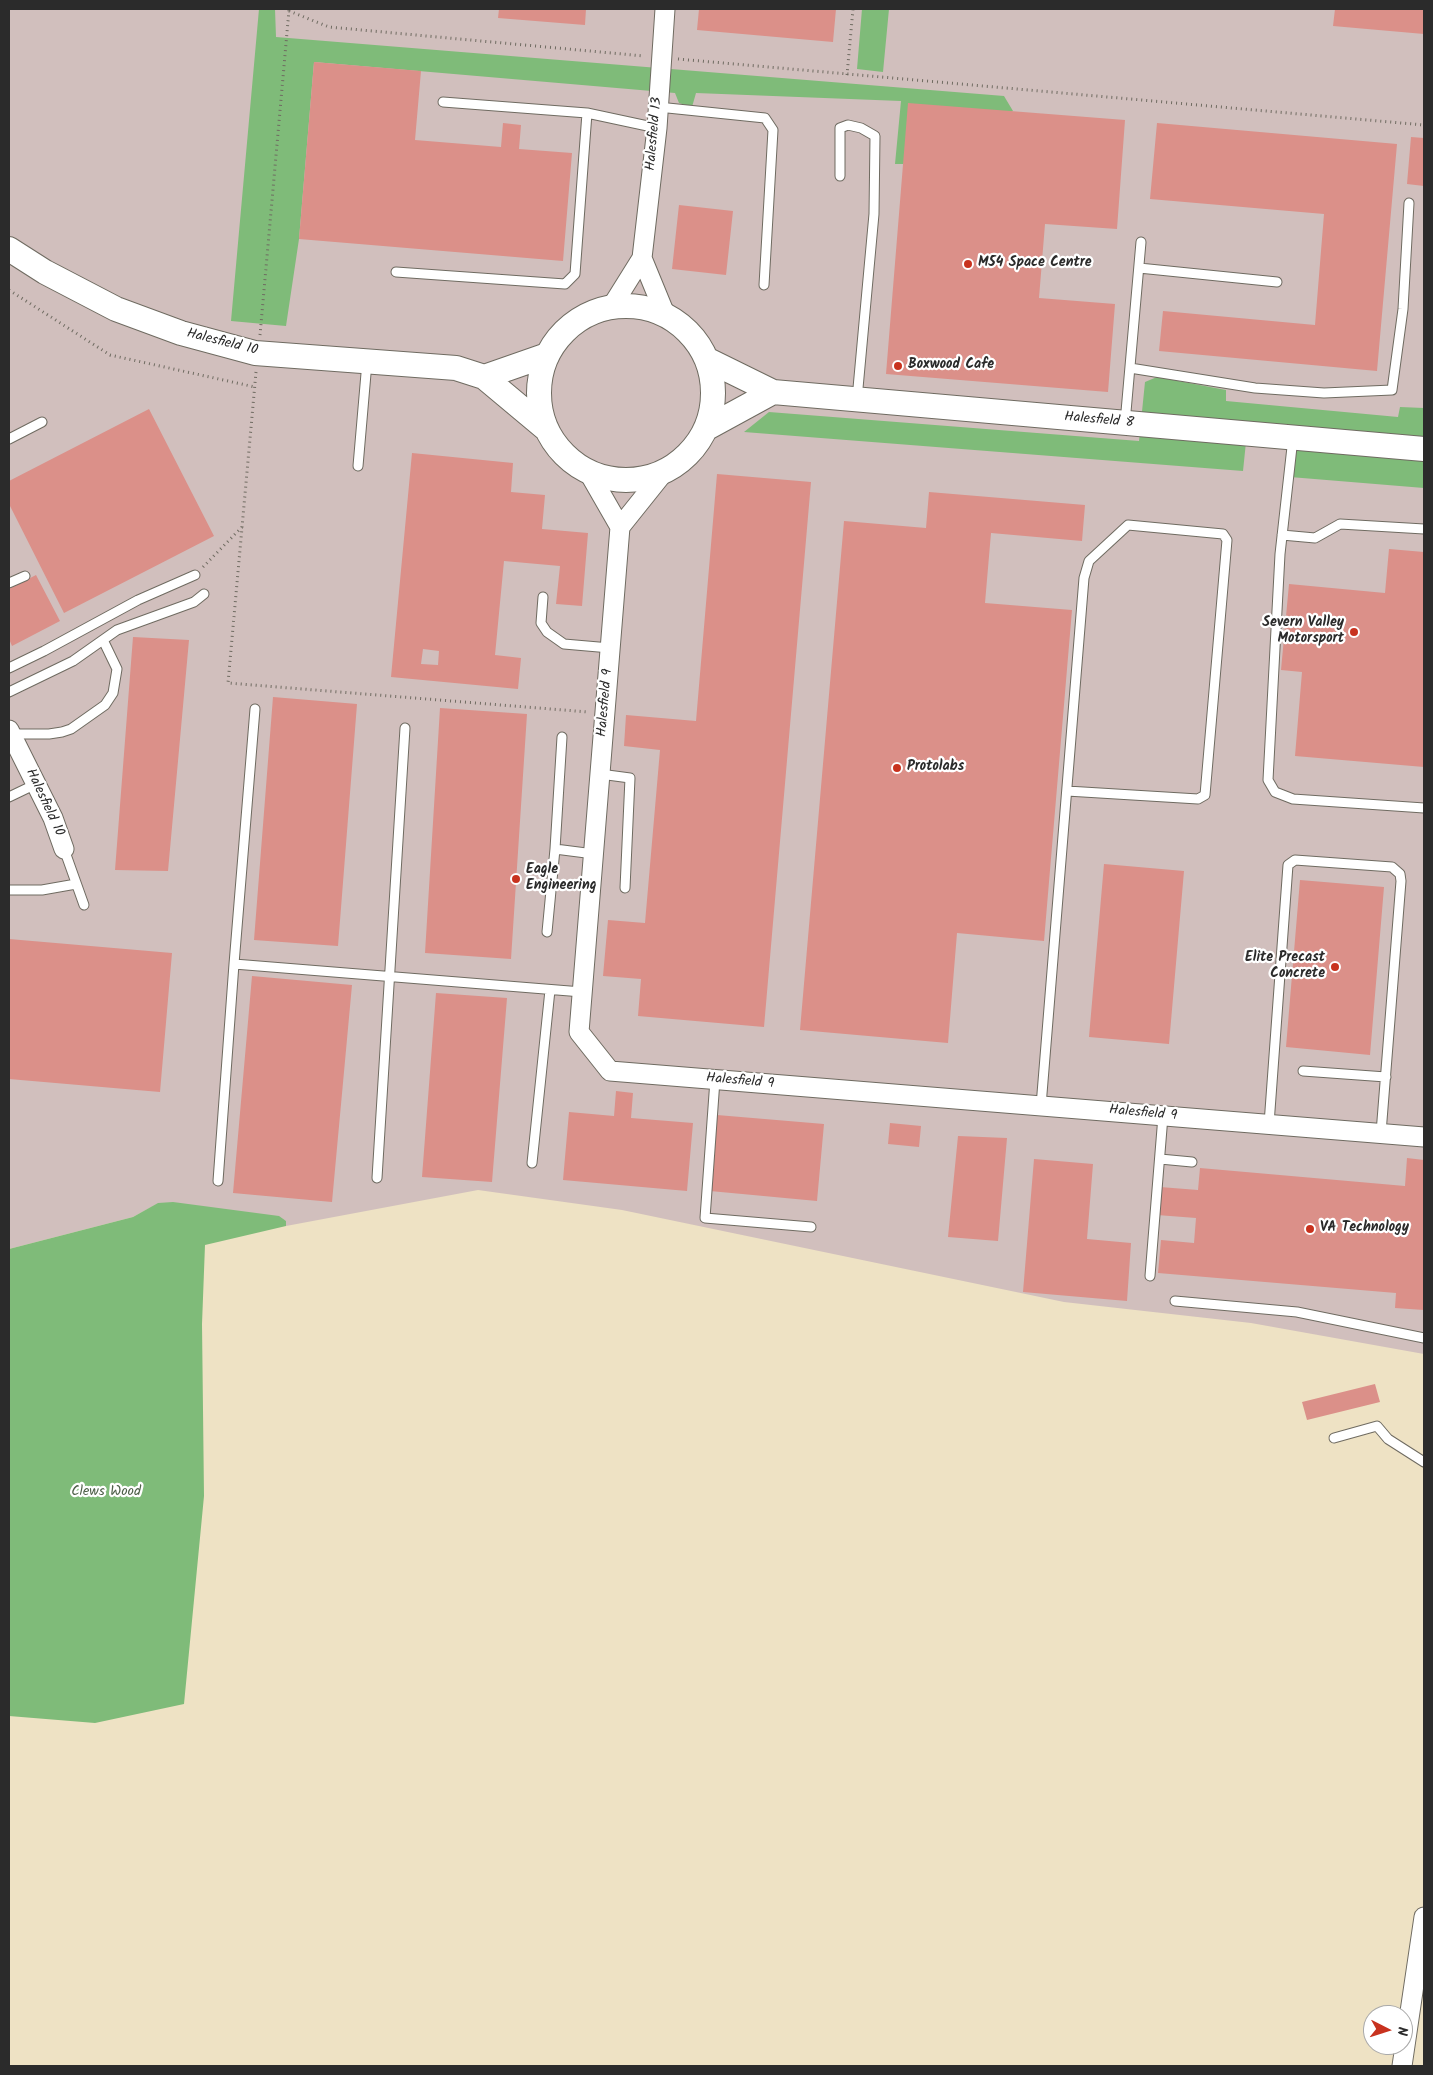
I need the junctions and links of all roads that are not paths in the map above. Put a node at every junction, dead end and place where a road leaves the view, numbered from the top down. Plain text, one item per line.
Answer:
1 (665, 9) edge
2 (443, 102) dead end
3 (658, 107) junction
4 (587, 113) junction
5 (657, 128) junction
6 (840, 176) dead end
7 (1409, 203) dead end
8 (1141, 242) dead end
9 (9, 249) edge
10 (642, 258) junction
11 (1139, 268) junction
12 (396, 272) dead end
13 (1277, 282) dead end
14 (764, 285) dead end
15 (612, 306) junction
16 (665, 314) junction
17 (547, 355) junction
18 (708, 360) junction
19 (366, 362) junction
20 (1130, 368) junction
21 (484, 377) junction
22 (773, 392) junction
23 (857, 400) junction
24 (42, 422) dead end
25 (1125, 423) junction
26 (545, 428) junction
27 (707, 428) junction
28 (1293, 438) junction
29 (9, 439) edge
30 (1424, 449) edge
31 (358, 466) dead end
32 (589, 473) junction
33 (660, 476) junction
34 (620, 527) junction
35 (1424, 529) edge
36 (1282, 535) junction
37 (195, 575) road end
38 (25, 576) dead end
39 (9, 583) edge
40 (204, 594) dead end
41 (542, 597) dead end
42 (103, 640) junction
43 (610, 648) junction
44 (9, 668) edge
45 (9, 692) edge
46 (255, 709) dead end
47 (405, 728) dead end
48 (10, 732) edge
49 (562, 737) dead end
50 (600, 774) junction
51 (36, 784) junction
52 (1067, 791) junction
53 (9, 797) edge
54 (1424, 808) edge
55 (64, 849) joint
56 (555, 849) junction
57 (594, 854) junction
58 (76, 884) junction
59 (625, 888) dead end
60 (9, 890) edge
61 (84, 905) dead end
62 (547, 932) dead end
63 (234, 964) junction
64 (390, 978) junction
65 (550, 990) junction
66 (582, 992) junction
67 (1303, 1071) dead end
68 (1386, 1077) junction
69 (715, 1080) junction
70 (1041, 1106) junction
71 (1163, 1116) junction
72 (1269, 1124) junction
73 (1382, 1134) junction
74 (1424, 1137) edge
75 (1160, 1159) junction
76 (1192, 1162) dead end
77 (532, 1163) dead end
78 (377, 1178) dead end
79 (218, 1181) dead end
80 (811, 1227) dead end
81 (1150, 1276) dead end
82 (1175, 1301) dead end
83 (1424, 1338) edge
84 (1334, 1438) dead end
85 (1424, 1462) edge
86 (1424, 1917) edge
87 (1402, 2066) edge

1 - 3 street, Halesfield 13
2 - 4 lane
3 - 5 street, Halesfield 13
3 - 14 lane
4 - 5 lane
4 - 12 lane
5 - 10 street, Halesfield 13
6 - 23 lane
7 - 20 lane
8 - 11 lane
9 - 19 street, Halesfield 10
10 - 15 street
10 - 16 street
11 - 13 lane
11 - 20 lane
15 - 16 street
15 - 17 street
16 - 18 street
17 - 21 street
17 - 26 street
18 - 22 street, Halesfield 8
18 - 27 street
19 - 21 street, Halesfield 10
19 - 31 lane
20 - 25 lane
21 - 26 street, Halesfield 10
22 - 23 street, Halesfield 8
22 - 27 street
23 - 25 street, Halesfield 8
24 - 29 lane
25 - 28 street, Halesfield 8
26 - 32 street
27 - 33 street
28 - 30 street, Halesfield 8
28 - 36 lane
32 - 33 street
32 - 34 street
33 - 34 street
34 - 43 street, Halesfield 9
35 - 36 lane
36 - 54 lane
37 - 44 lane
38 - 39 lane
40 - 42 lane
41 - 43 lane
42 - 45 lane
42 - 48 lane
43 - 50 street, Halesfield 9
46 - 63 lane
47 - 64 lane
48 - 51 street, Halesfield 10
49 - 56 lane
50 - 57 street, Halesfield 9
50 - 59 lane
51 - 53 lane
51 - 55 street, Halesfield 10
52 - 52 lane
52 - 70 lane
55 - 58 lane
56 - 57 lane
56 - 62 lane
57 - 66 street, Halesfield 9
58 - 60 lane
58 - 61 lane
63 - 64 lane
63 - 79 lane
64 - 65 lane
64 - 78 lane
65 - 66 lane
65 - 77 lane
66 - 69 street, Halesfield 9
67 - 68 lane
68 - 72 lane
68 - 73 lane
69 - 70 street, Halesfield 9
69 - 80 lane
70 - 71 street, Halesfield 9
71 - 72 street, Halesfield 9
71 - 75 lane
72 - 73 street, Halesfield 9
73 - 74 street, Halesfield 9
75 - 76 lane
75 - 81 lane
82 - 83 lane
84 - 85 lane
86 - 87 street

